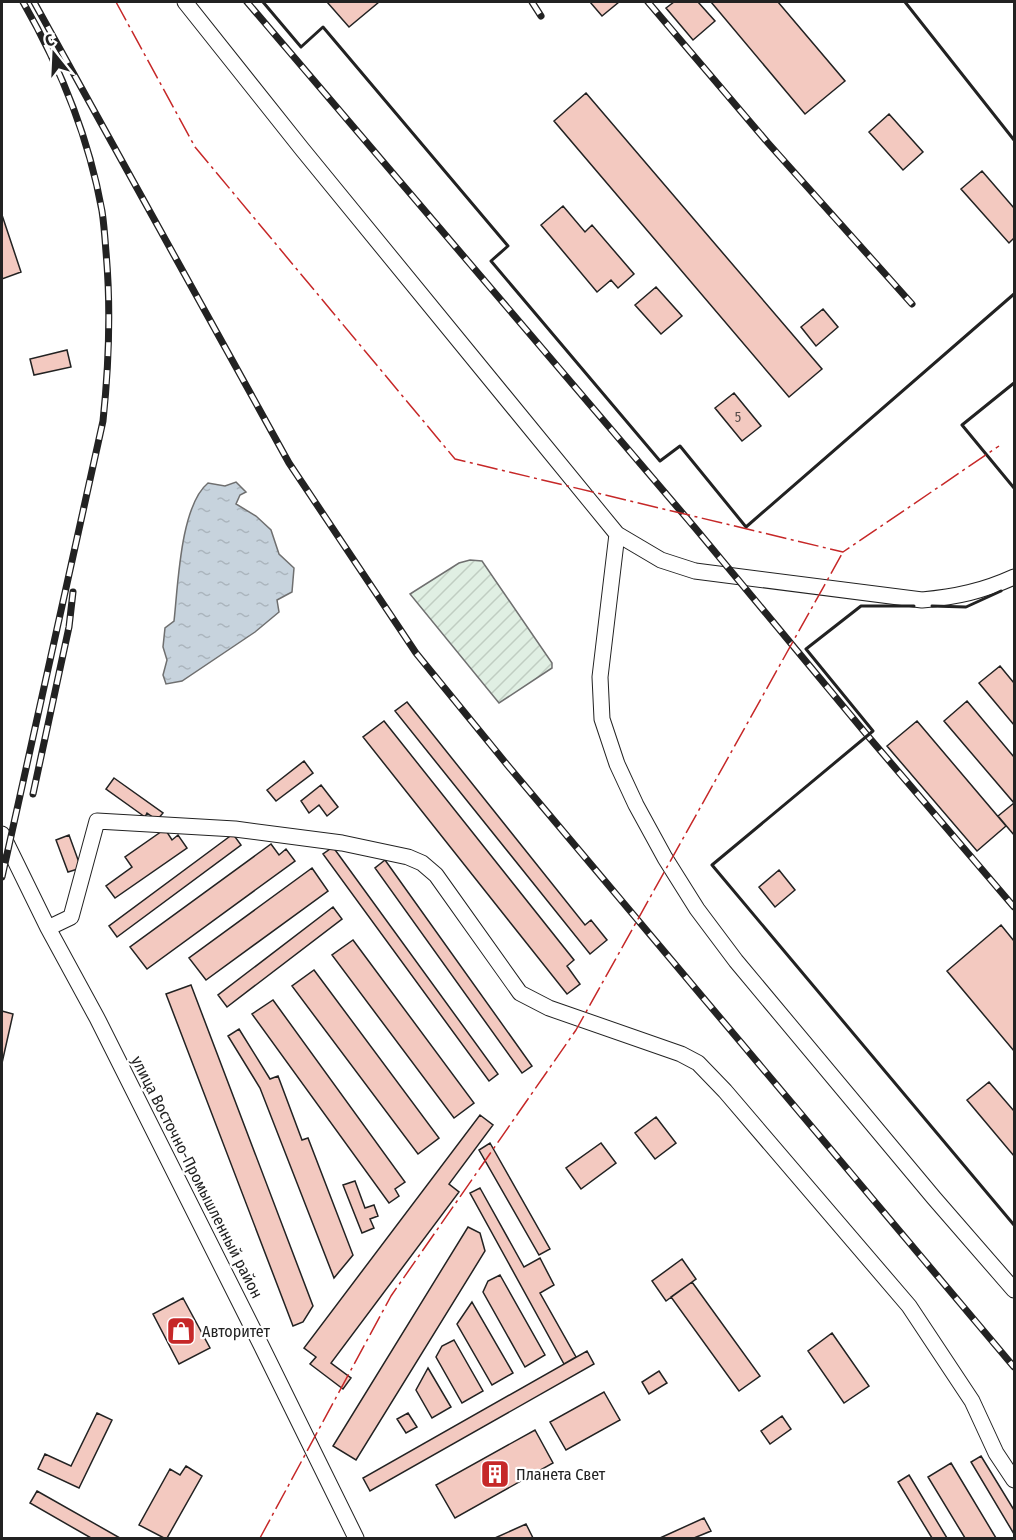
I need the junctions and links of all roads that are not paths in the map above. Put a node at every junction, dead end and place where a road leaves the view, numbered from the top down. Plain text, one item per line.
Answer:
1 (185, 2) edge
2 (617, 534) junction
3 (1014, 577) edge
4 (2, 834) edge
5 (48, 928) junction
6 (1014, 1290) edge
7 (1014, 1480) edge
8 (356, 1539) edge

1 - 2 street
2 - 3 street
2 - 6 street
4 - 5 street, улица Восточно-Промышленный район
5 - 7 street
5 - 8 street, улица Восточно-Промышленный район

